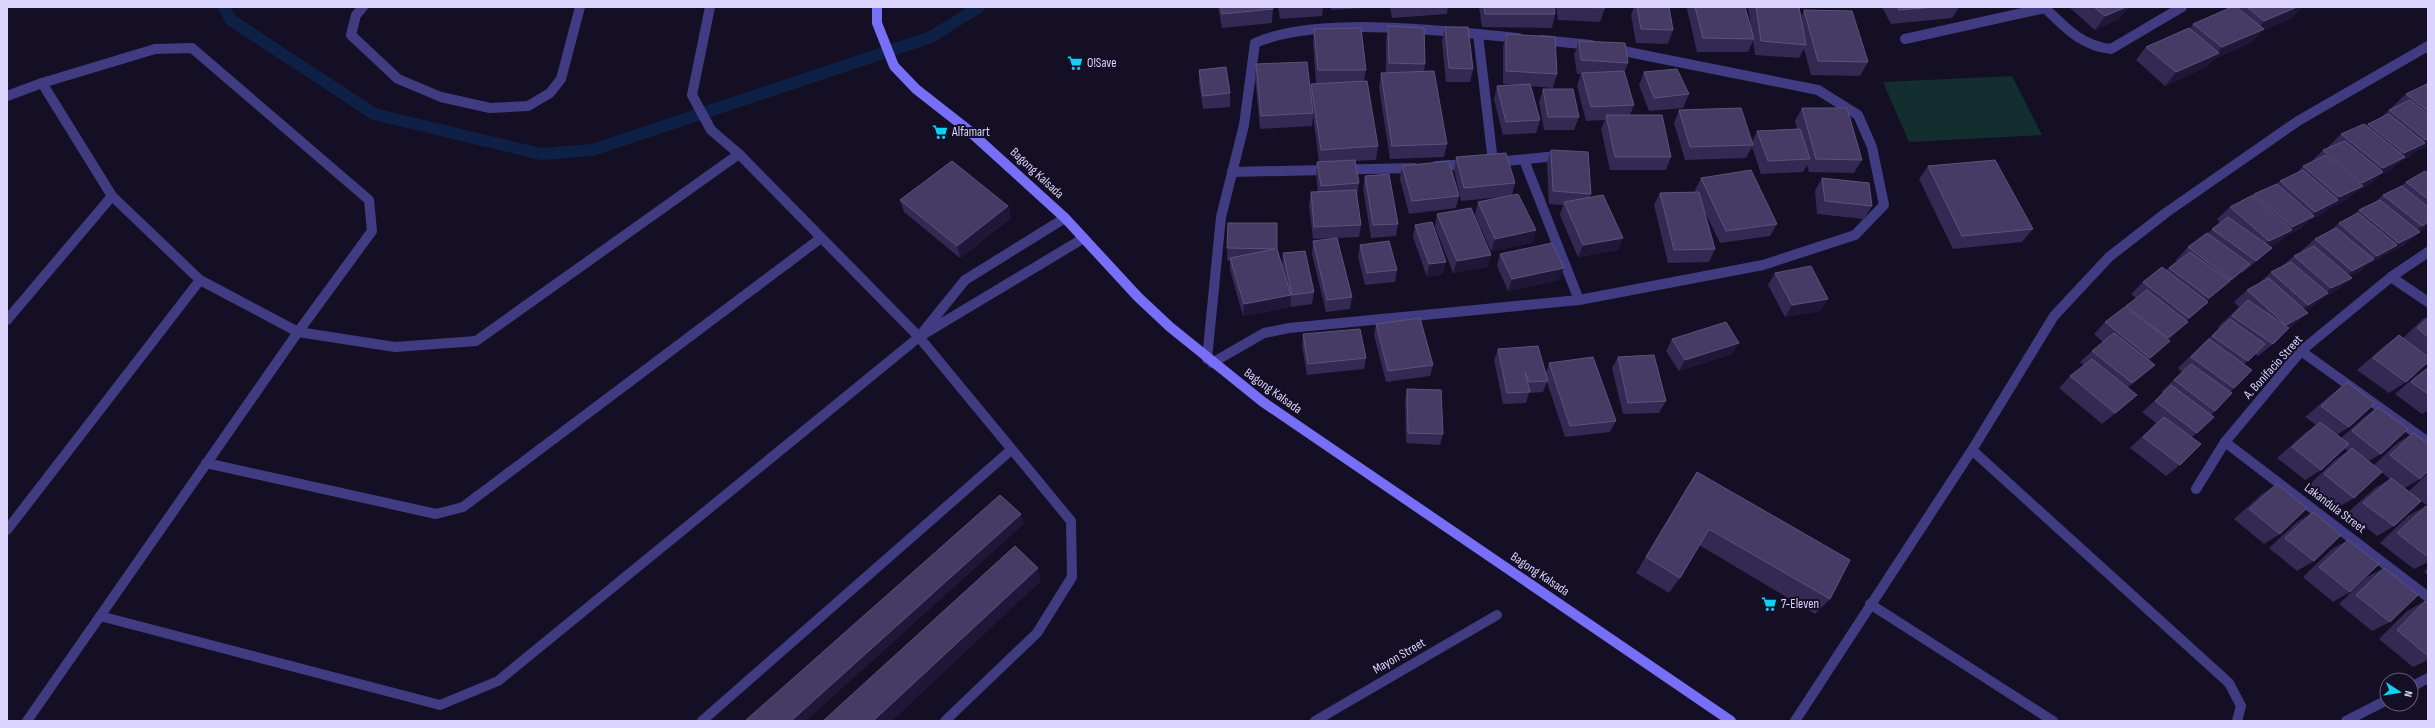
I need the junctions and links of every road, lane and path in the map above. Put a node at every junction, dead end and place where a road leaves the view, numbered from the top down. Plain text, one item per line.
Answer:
1 (363, 7) edge
2 (580, 7) edge
3 (710, 7) edge
4 (877, 7) edge
5 (2045, 7) edge
6 (2182, 7) edge
7 (1478, 34) junction
8 (1905, 39) dead end
9 (2428, 46) edge
10 (42, 83) junction
11 (7, 96) edge
12 (739, 154) junction
13 (1556, 156) edge
14 (1524, 160) junction
15 (1485, 162) junction
16 (1232, 172) junction
17 (112, 196) junction
18 (1065, 218) junction
19 (821, 238) junction
20 (1084, 238) junction
21 (2428, 252) edge
22 (2391, 277) junction
23 (200, 280) junction
24 (1579, 300) junction
25 (2428, 302) edge
26 (7, 320) edge
27 (298, 332) junction
28 (919, 337) junction
29 (2301, 351) junction
30 (1209, 361) junction
31 (2225, 442) junction
32 (2428, 442) edge
33 (1011, 450) junction
34 (1972, 450) junction
35 (206, 463) junction
36 (2196, 489) dead end
37 (7, 530) edge
38 (2428, 597) edge
39 (1870, 604) junction
40 (1497, 615) dead end
41 (100, 616) junction
42 (2428, 678) edge
43 (2419, 683) edge
44 (2379, 704) edge
45 (27, 721) edge
46 (702, 721) edge
47 (945, 721) edge
48 (1315, 721) edge
49 (1731, 721) edge
50 (1795, 721) edge
51 (2053, 721) edge
52 (2237, 721) edge
53 (2346, 721) edge

1 - 2 street
3 - 12 street
4 - 18 street, Bagong Kalsada
5 - 6 street
5 - 8 street
7 - 15 street
7 - 16 street
7 - 24 street
9 - 34 street
10 - 11 street
10 - 17 street
10 - 27 street
12 - 19 street
12 - 27 street
13 - 14 street
14 - 15 street
14 - 24 street
15 - 16 street
16 - 30 street
17 - 23 street
17 - 26 street
18 - 20 street, Bagong Kalsada
18 - 28 street
19 - 28 street
19 - 35 street
20 - 28 street
20 - 30 street, Bagong Kalsada
21 - 22 street, A. Bonifacio Street
22 - 25 street
22 - 29 street, A. Bonifacio Street
23 - 27 street
23 - 37 street
24 - 30 street
27 - 35 street
28 - 33 street
28 - 41 street
29 - 31 street, A. Bonifacio Street
29 - 32 street
30 - 49 street, Bagong Kalsada
31 - 36 street, A. Bonifacio Street
31 - 38 street, Lakandula Street
33 - 46 street
33 - 47 street
34 - 39 street
34 - 52 street
35 - 41 street
39 - 50 street
39 - 51 street
40 - 48 street, Mayon Street
41 - 45 street
42 - 43 street
44 - 53 street

